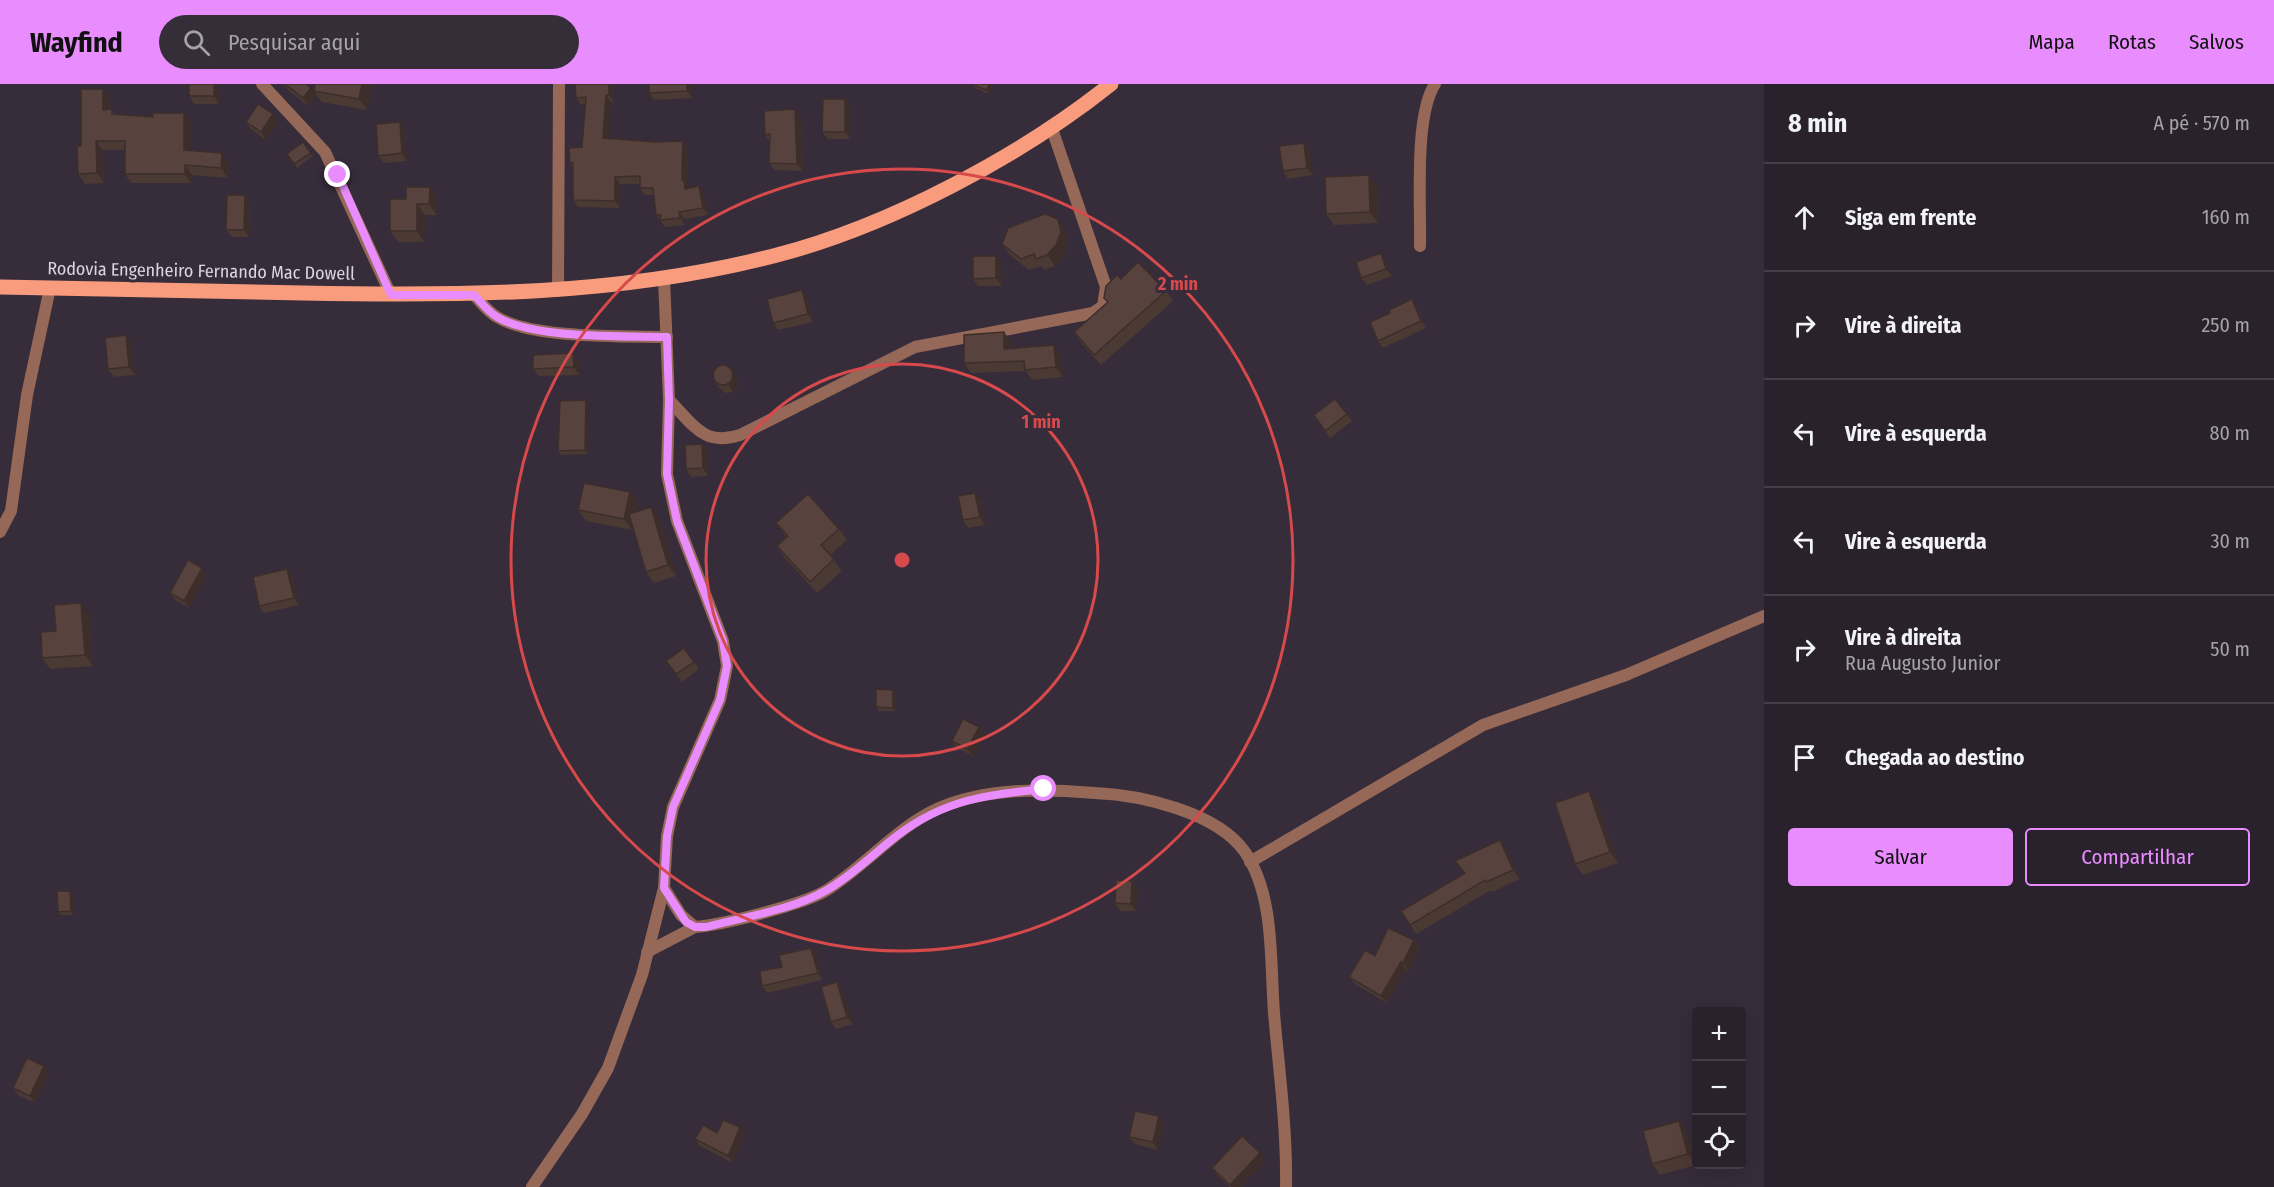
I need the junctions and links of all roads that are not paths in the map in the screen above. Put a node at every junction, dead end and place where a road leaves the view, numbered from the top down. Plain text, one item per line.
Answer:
1 (262, 84) edge
2 (559, 84) edge
3 (1111, 84) edge
4 (1435, 84) edge
5 (1051, 126) junction
6 (1420, 246) dead end
7 (664, 278) junction
8 (0, 287) edge
9 (50, 288) junction
10 (558, 291) junction
11 (391, 295) junction
12 (474, 295) junction
13 (667, 337) junction
14 (669, 400) junction
15 (0, 532) edge
16 (1764, 616) edge
17 (1250, 862) junction
18 (664, 888) junction
19 (695, 927) junction
20 (647, 952) junction
21 (532, 1187) edge
22 (1286, 1187) edge

1 - 11 street
2 - 10 street
3 - 5 main road, Rodovia Engenheiro Fernando Mac Dowell
4 - 6 street
5 - 7 main road, Rodovia Engenheiro Fernando Mac Dowell
5 - 14 street
7 - 10 main road, Rodovia Engenheiro Fernando Mac Dowell
7 - 13 street
8 - 9 main road, Rodovia Engenheiro Fernando Mac Dowell
9 - 11 main road, Rodovia Engenheiro Fernando Mac Dowell
9 - 15 street
10 - 12 main road, Rodovia Engenheiro Fernando Mac Dowell
11 - 12 main road, Rodovia Engenheiro Fernando Mac Dowell
12 - 13 street
13 - 14 street
14 - 18 street
16 - 17 street
17 - 19 street
17 - 22 street
18 - 19 street
18 - 20 street
19 - 20 street
20 - 21 street

